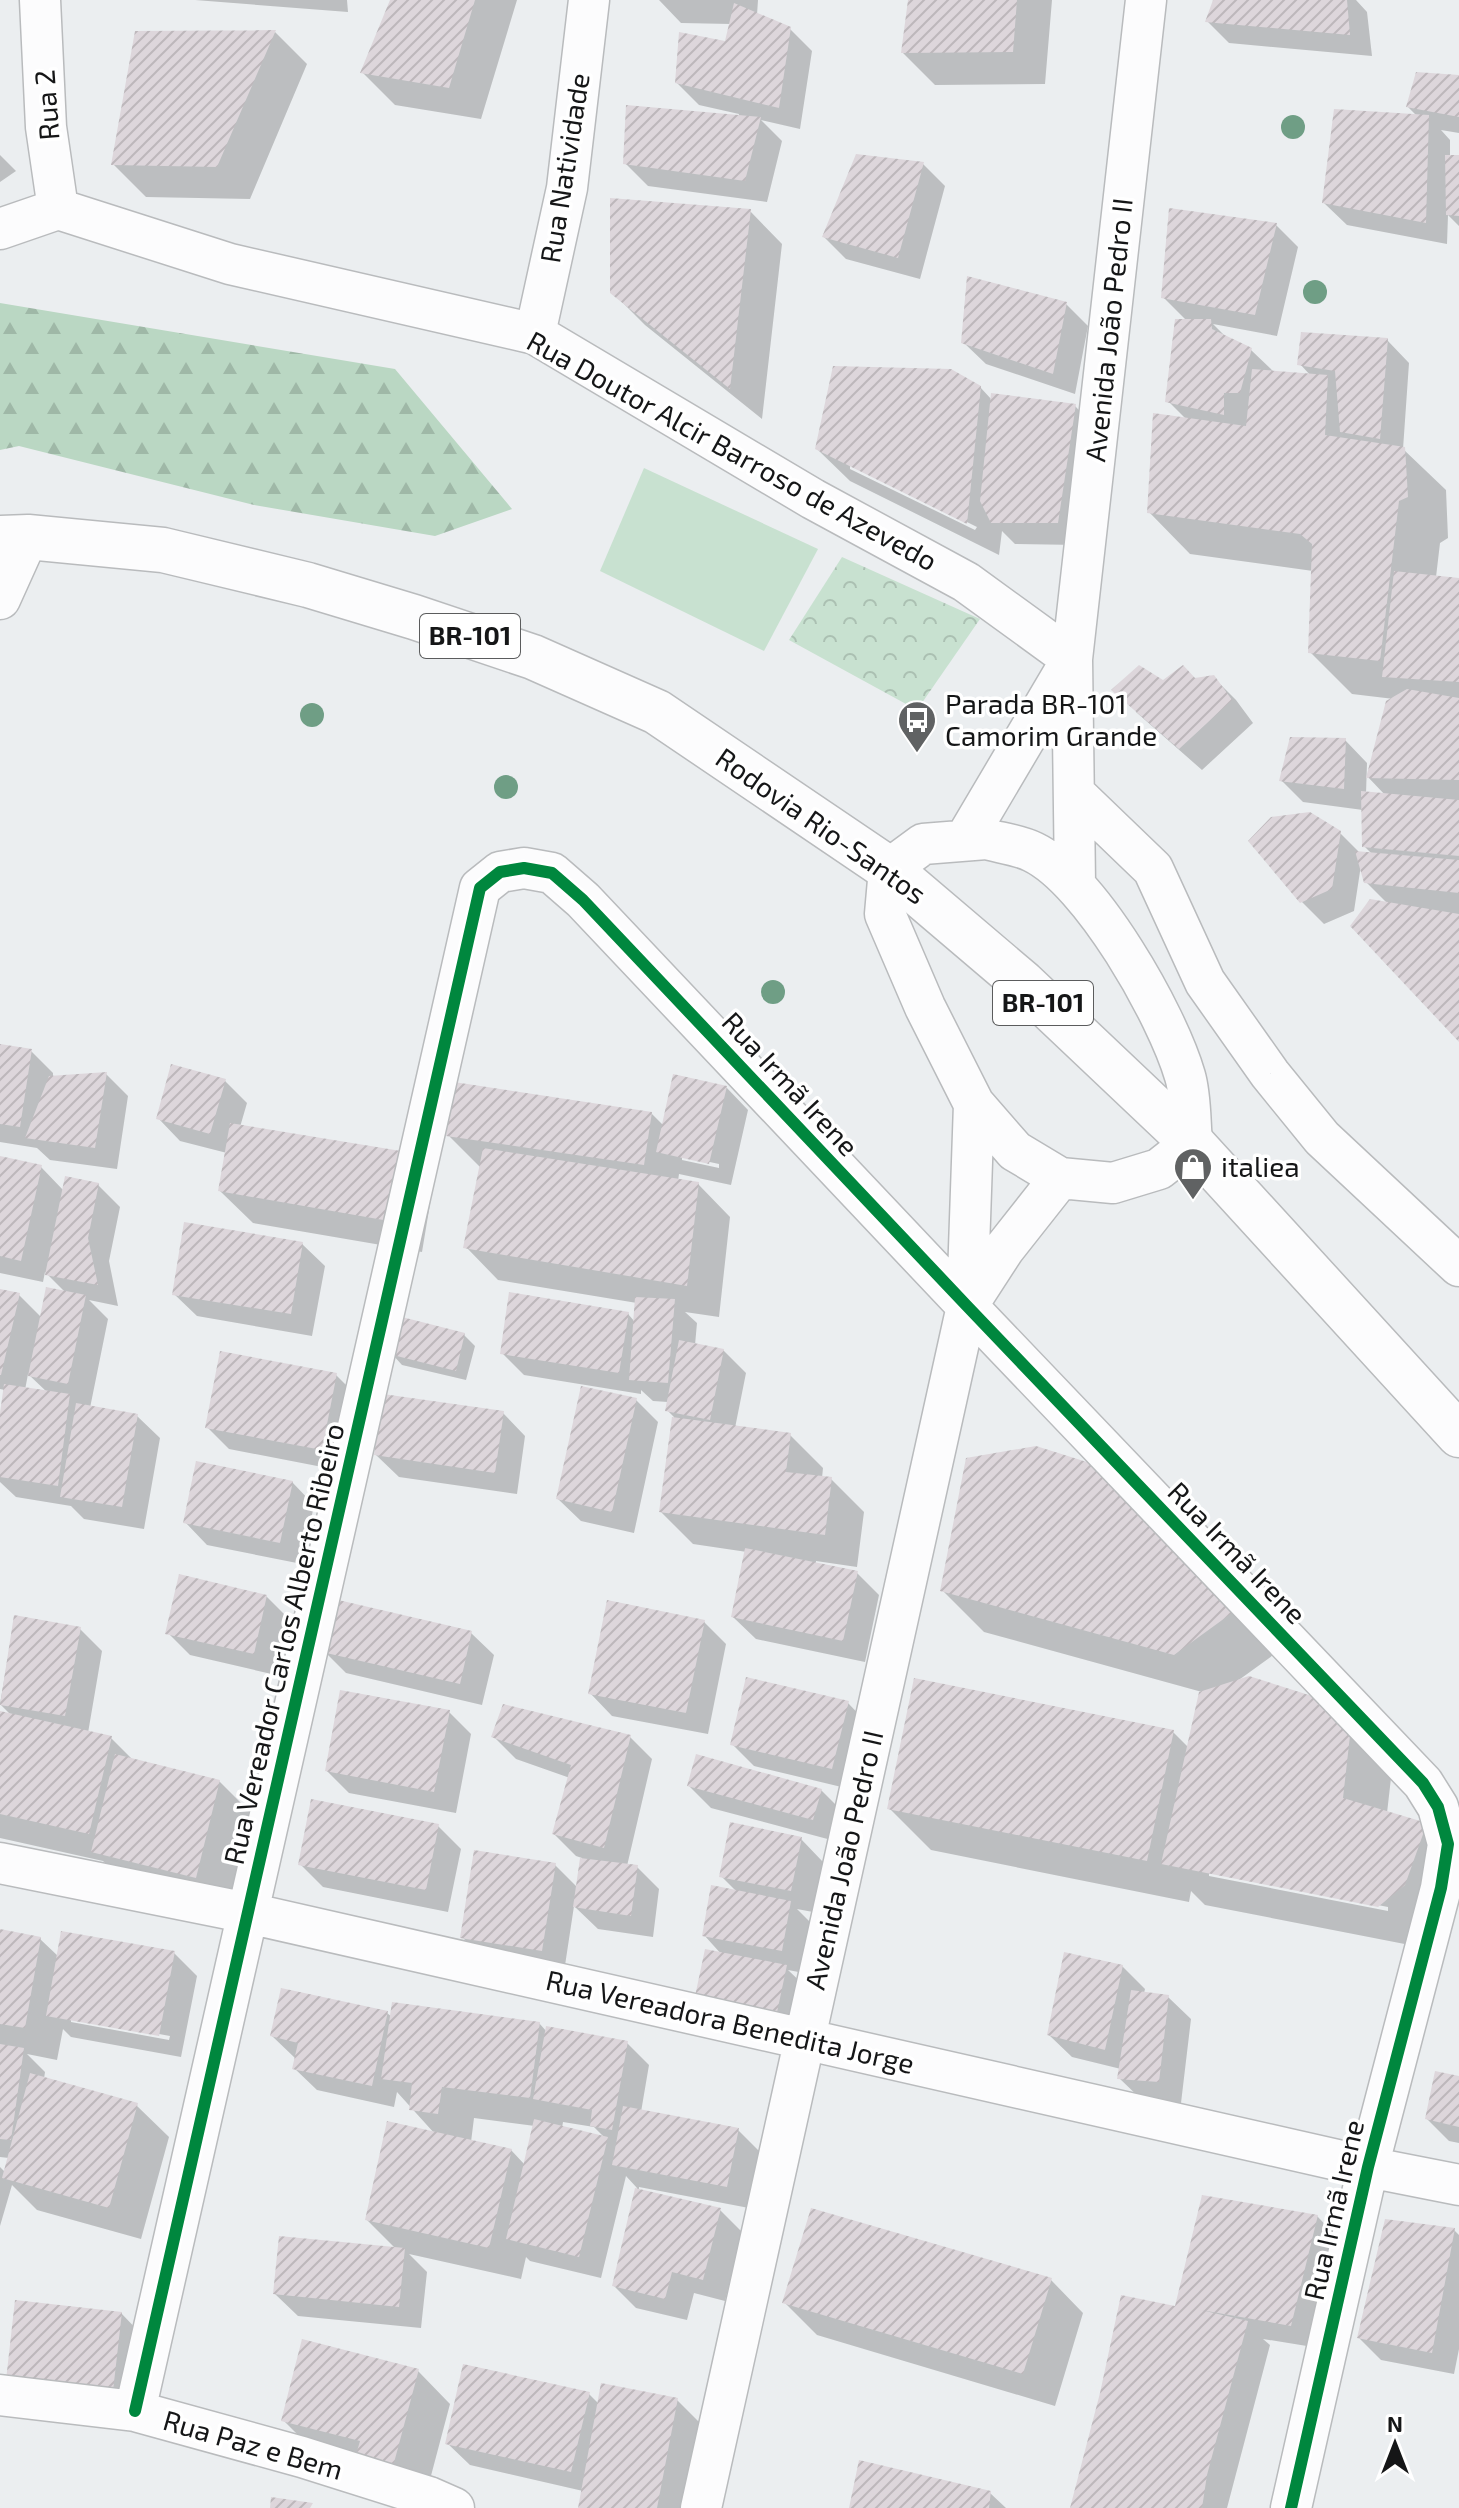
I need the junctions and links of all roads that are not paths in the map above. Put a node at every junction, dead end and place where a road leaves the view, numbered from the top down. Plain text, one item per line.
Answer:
1 (40, 0) edge
2 (589, 0) edge
3 (1146, 0) edge
4 (58, 209) junction
5 (0, 229) edge
6 (535, 334) junction
7 (14, 538) edge
8 (0, 599) edge
9 (1072, 659) junction
10 (1074, 793) junction
11 (965, 840) junction
12 (889, 869) junction
13 (1075, 883) junction
14 (480, 888) joint
15 (974, 1104) junction
16 (1192, 1143) junction
17 (1060, 1178) junction
18 (1459, 1266) edge
19 (967, 1306) junction
20 (1459, 1435) edge
21 (0, 1863) edge
22 (248, 1913) junction
23 (804, 2038) junction
24 (1368, 2167) junction
25 (1459, 2185) edge
26 (0, 2395) edge
27 (135, 2411) junction
28 (454, 2508) edge
29 (701, 2508) edge
30 (1291, 2508) edge

1 - 4 street, Rua 2
2 - 6 street, Rua Natividade
3 - 9 street, Avenida João Pedro II
4 - 5 street
4 - 6 street, Rua Doutor Alcir Barroso de Azevedo
6 - 9 street, Rua Doutor Alcir Barroso de Azevedo
7 - 8 street
7 - 12 highway, Rodovia Rio-Santos / BR-101
9 - 10 street, Avenida João Pedro II
9 - 11 street, Avenida João Pedro II
10 - 13 street, Avenida João Pedro II
10 - 18 street
11 - 12 street
11 - 13 street
12 - 15 street
12 - 16 highway, Rodovia Rio-Santos / BR-101
13 - 16 street
14 - 19 street, Rua Irmã Irene
14 - 22 street, Rua Vereador Carlos Alberto Ribeiro
15 - 17 street
15 - 19 street, Avenida João Pedro II
16 - 17 street
16 - 20 highway, Rodovia Rio-Santos / BR-101
17 - 19 street, Avenida João Pedro II
19 - 23 street, Avenida João Pedro II
19 - 24 street, Rua Irmã Irene
21 - 22 street, Rua Vereadora Benedita Jorge
22 - 23 street, Rua Vereadora Benedita Jorge
22 - 27 street, Rua Vereador Carlos Alberto Ribeiro
23 - 24 street, Rua Vereadora Benedita Jorge
23 - 29 street, Avenida João Pedro II
24 - 25 street, Rua Vereadora Benedita Jorge
24 - 30 street, Rua Irmã Irene
26 - 27 street, Rua Paz e Bem
27 - 28 street, Rua Paz e Bem

